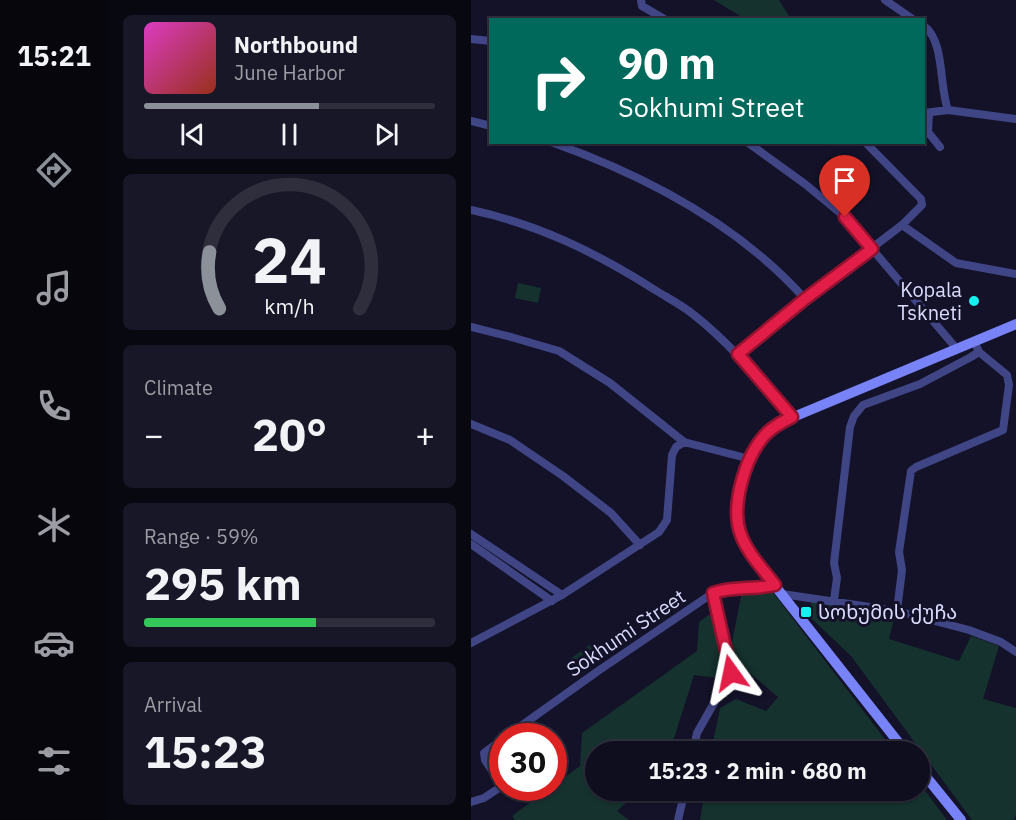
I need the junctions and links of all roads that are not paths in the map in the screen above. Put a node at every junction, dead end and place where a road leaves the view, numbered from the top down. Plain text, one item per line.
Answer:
1 (641, 0) edge
2 (885, 0) edge
3 (663, 18) edge
4 (911, 18) edge
5 (925, 27) edge
6 (471, 39) edge
7 (489, 41) edge
8 (948, 110) junction
9 (926, 113) edge
10 (1016, 119) edge
11 (471, 121) edge
12 (489, 126) edge
13 (557, 144) edge
14 (750, 144) edge
15 (867, 144) edge
16 (941, 147) dead end
17 (471, 210) edge
18 (902, 225) junction
19 (872, 249) junction
20 (1016, 274) edge
21 (805, 299) junction
22 (1016, 324) edge
23 (471, 327) edge
24 (975, 341) junction
25 (956, 348) junction
26 (979, 352) junction
27 (738, 354) junction
28 (792, 417) junction
29 (471, 424) edge
30 (684, 442) junction
31 (750, 459) junction
32 (471, 534) edge
33 (471, 544) edge
34 (640, 545) junction
35 (500, 559) junction
36 (522, 568) junction
37 (517, 576) junction
38 (775, 585) junction
39 (713, 593) junction
40 (782, 594) junction
41 (562, 595) junction
42 (834, 600) junction
43 (552, 601) junction
44 (897, 611) junction
45 (471, 643) edge
46 (1016, 652) edge
47 (525, 723) edge
48 (695, 741) edge
49 (897, 741) edge
50 (489, 750) edge
51 (489, 766) edge
52 (930, 782) edge
53 (489, 795) edge
54 (682, 801) edge
55 (471, 802) edge
56 (678, 820) edge
57 (961, 820) edge

1 - 3 street
2 - 4 street
5 - 8 street
6 - 7 street
8 - 9 street
8 - 10 street
9 - 16 street
11 - 12 street
13 - 21 street
14 - 19 street
15 - 18 street
17 - 27 street
18 - 19 street
18 - 20 street
19 - 21 street
19 - 25 street
21 - 27 street
22 - 24 main road
23 - 30 street
24 - 25 main road
24 - 26 street
25 - 28 main road
26 - 42 street
26 - 44 street
27 - 28 street
28 - 31 main road
29 - 34 street
30 - 31 street
30 - 34 street
31 - 38 main road
32 - 35 street
33 - 35 street
34 - 41 street
35 - 36 street
35 - 37 street
36 - 37 street
36 - 41 street
37 - 43 street
38 - 39 street, Sokhumi Street
38 - 40 main road
39 - 47 street, Sokhumi Street
39 - 48 street
40 - 42 street
40 - 49 main road
41 - 43 street
42 - 44 street
43 - 45 street
44 - 46 street
50 - 51 street
52 - 57 main road
53 - 55 street
54 - 56 street

